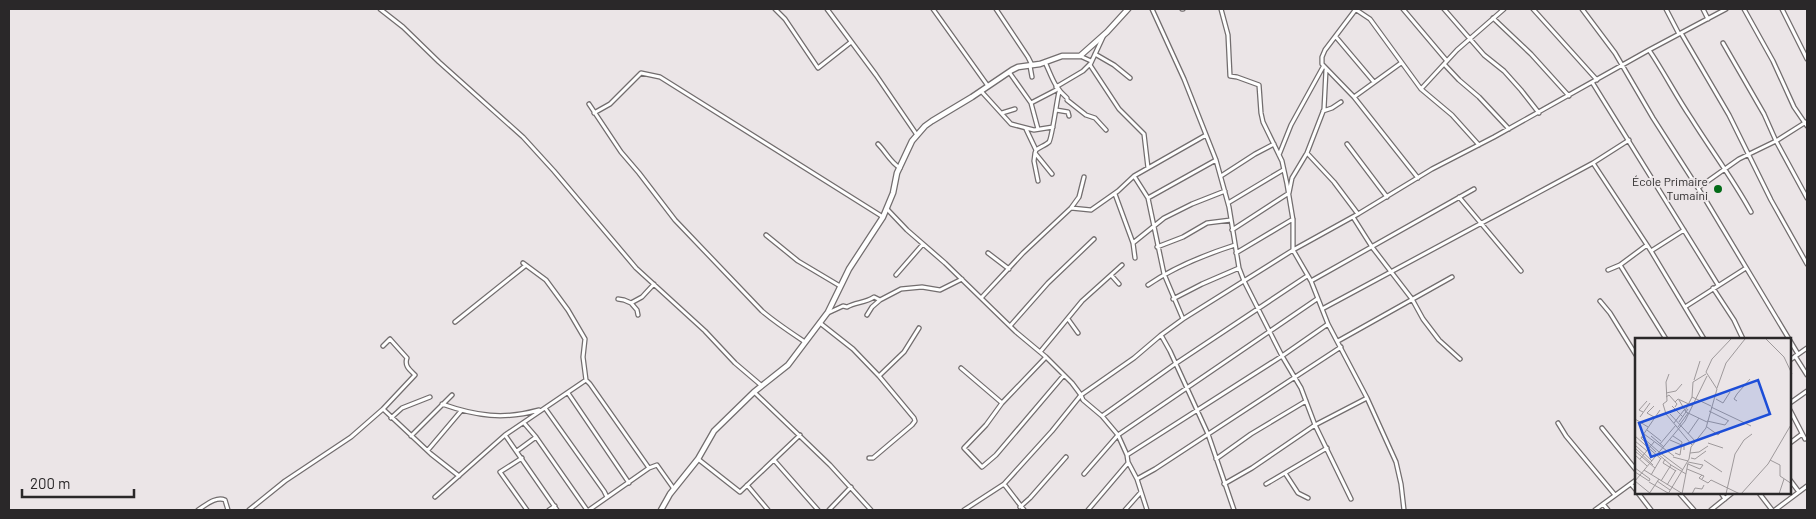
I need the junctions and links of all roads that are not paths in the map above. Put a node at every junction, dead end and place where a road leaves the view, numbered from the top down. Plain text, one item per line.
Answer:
1 (380, 9) edge
2 (775, 9) edge
3 (827, 9) edge
4 (933, 9) edge
5 (996, 9) edge
6 (1128, 9) edge
7 (1152, 9) edge
8 (1221, 9) edge
9 (1355, 9) edge
10 (1403, 9) edge
11 (1444, 9) edge
12 (1504, 9) edge
13 (1533, 9) edge
14 (1582, 9) edge
15 (1666, 9) edge
16 (1703, 9) edge
17 (1726, 9) edge
18 (1744, 9) edge
19 (1782, 9) edge
20 (1493, 18) junction
21 (1708, 19) junction
22 (1104, 34) junction
23 (1680, 34) junction
24 (1336, 37) junction
25 (1470, 38) junction
26 (851, 42) junction
27 (1724, 43) dead end
28 (1649, 50) junction
29 (1095, 54) junction
30 (1080, 56) junction
31 (1807, 59) edge
32 (1045, 62) junction
33 (1091, 62) junction
34 (1401, 63) junction
35 (1446, 63) junction
36 (1031, 66) junction
37 (1622, 66) junction
38 (1325, 68) junction
39 (1009, 72) junction
40 (1032, 77) dead end
41 (1130, 78) dead end
42 (1597, 80) junction
43 (1374, 82) junction
44 (1592, 82) junction
45 (988, 86) junction
46 (1057, 89) junction
47 (1421, 89) junction
48 (981, 91) junction
49 (1569, 96) junction
50 (1354, 97) junction
51 (1341, 102) dead end
52 (1032, 103) junction
53 (588, 104) dead end
54 (1015, 109) dead end
55 (1056, 110) junction
56 (1323, 111) junction
57 (594, 113) junction
58 (1002, 114) junction
59 (1538, 114) junction
60 (1069, 116) dead end
61 (1807, 124) edge
62 (1053, 127) junction
63 (1026, 129) junction
64 (1038, 129) junction
65 (1509, 129) junction
66 (1106, 130) dead end
67 (1206, 135) junction
68 (918, 136) junction
69 (1629, 140) junction
70 (1776, 140) junction
71 (878, 144) dead end
72 (1274, 144) junction
73 (1347, 144) dead end
74 (1479, 145) junction
75 (1036, 152) junction
76 (1307, 153) junction
77 (1748, 154) junction
78 (1279, 155) junction
79 (1216, 160) junction
80 (1593, 163) junction
81 (900, 168) junction
82 (1148, 168) junction
83 (1725, 169) junction
84 (1283, 170) junction
85 (1052, 174) dead end
86 (1134, 176) junction
87 (1221, 176) junction
88 (1084, 177) dead end
89 (1418, 178) junction
90 (1038, 182) dead end
91 (1698, 188) junction
92 (1474, 189) dead end
93 (1225, 191) junction
94 (1289, 193) junction
95 (1115, 194) junction
96 (1387, 197) junction
97 (1460, 197) junction
98 (1148, 198) junction
99 (1807, 198) edge
100 (1228, 203) junction
101 (886, 208) junction
102 (1071, 208) junction
103 (1750, 212) dead end
104 (1358, 214) junction
105 (883, 217) junction
106 (1353, 217) junction
107 (1293, 219) junction
108 (1231, 220) junction
109 (1481, 224) junction
110 (1153, 226) junction
111 (1232, 230) junction
112 (1684, 230) junction
113 (766, 235) dead end
114 (1094, 238) dead end
115 (1133, 243) junction
116 (923, 244) junction
117 (1234, 245) junction
118 (1647, 246) junction
119 (1158, 247) junction
120 (1372, 247) junction
121 (1293, 250) junction
122 (1651, 251) junction
123 (988, 253) dead end
124 (1236, 254) junction
125 (1135, 258) dead end
126 (1620, 264) junction
127 (1807, 264) edge
128 (1122, 265) dead end
129 (1239, 268) junction
130 (1746, 268) junction
131 (1009, 269) junction
132 (1608, 270) dead end
133 (1521, 271) dead end
134 (1392, 272) junction
135 (1164, 274) junction
136 (896, 275) dead end
137 (1111, 275) junction
138 (1307, 276) junction
139 (1452, 277) dead end
140 (962, 279) junction
141 (1244, 281) junction
142 (1311, 281) junction
143 (654, 284) junction
144 (1119, 284) dead end
145 (1148, 285) dead end
146 (1718, 285) junction
147 (840, 286) junction
148 (1713, 288) junction
149 (982, 297) junction
150 (618, 299) dead end
151 (1173, 299) junction
152 (1317, 299) junction
153 (1412, 299) junction
154 (880, 300) junction
155 (1600, 301) dead end
156 (630, 303) junction
157 (1685, 307) junction
158 (1258, 308) junction
159 (1322, 309) junction
160 (828, 312) junction
161 (638, 315) dead end
162 (867, 315) dead end
163 (1068, 319) junction
164 (1183, 319) junction
165 (455, 322) dead end
166 (819, 322) junction
167 (1328, 324) junction
168 (1010, 326) junction
169 (919, 328) dead end
170 (1269, 331) junction
171 (1078, 333) dead end
172 (1161, 335) junction
173 (1665, 338) edge
174 (1703, 338) edge
175 (1742, 338) edge
176 (1787, 338) edge
177 (1338, 341) junction
178 (805, 342) junction
179 (1791, 345) edge
180 (383, 346) dead end
181 (1341, 347) junction
182 (1807, 348) edge
183 (1040, 352) junction
184 (1635, 353) edge
185 (1797, 355) junction
186 (1282, 356) junction
187 (1046, 357) junction
188 (1460, 359) dead end
189 (1791, 359) edge
190 (1175, 364) junction
191 (961, 368) dead end
192 (1807, 375) edge
193 (879, 376) junction
194 (1064, 376) junction
195 (1295, 378) junction
196 (586, 380) junction
197 (762, 386) junction
198 (1186, 388) junction
199 (1807, 391) edge
200 (568, 392) junction
201 (754, 392) junction
202 (1081, 394) junction
203 (452, 395) dead end
204 (430, 397) dead end
205 (1367, 398) junction
206 (1306, 401) junction
207 (1791, 402) edge
208 (1002, 403) junction
209 (442, 404) junction
210 (383, 409) junction
211 (543, 409) junction
212 (1198, 410) junction
213 (461, 411) junction
214 (1791, 412) edge
215 (1102, 416) junction
216 (391, 418) junction
217 (524, 423) junction
218 (1558, 423) dead end
219 (1315, 425) junction
220 (1602, 428) dead end
221 (1208, 434) junction
222 (1802, 434) junction
223 (505, 435) junction
224 (800, 435) junction
225 (1118, 435) junction
226 (411, 436) junction
227 (536, 438) junction
228 (1805, 439) dead end
229 (1791, 442) edge
230 (1326, 448) junction
231 (428, 450) junction
232 (517, 451) junction
233 (1126, 455) junction
234 (1066, 457) dead end
235 (522, 458) junction
236 (869, 458) dead end
237 (698, 459) junction
238 (1216, 459) junction
239 (774, 460) junction
240 (1128, 462) junction
241 (649, 468) junction
242 (1635, 469) edge
243 (1285, 473) junction
244 (1084, 474) dead end
245 (459, 476) junction
246 (1137, 479) junction
247 (1635, 481) edge
248 (1791, 481) edge
249 (629, 483) junction
250 (1004, 484) junction
251 (1224, 484) junction
252 (1266, 484) dead end
253 (1631, 484) junction
254 (747, 485) junction
255 (1807, 486) edge
256 (851, 487) junction
257 (1635, 489) edge
258 (674, 490) junction
259 (1141, 492) junction
260 (1799, 492) junction
261 (1639, 494) edge
262 (1680, 494) edge
263 (1721, 494) edge
264 (1730, 494) edge
265 (1760, 494) edge
266 (1615, 495) junction
267 (435, 497) dead end
268 (607, 497) junction
269 (1308, 498) dead end
270 (1724, 498) junction
271 (1351, 499) dead end
272 (1604, 504) junction
273 (1020, 507) junction
274 (556, 508) edge
275 (198, 510) edge
276 (228, 510) edge
277 (249, 510) edge
278 (527, 510) edge
279 (549, 510) edge
280 (588, 510) edge
281 (661, 510) edge
282 (768, 510) edge
283 (818, 510) edge
284 (829, 510) edge
285 (871, 510) edge
286 (964, 510) edge
287 (1024, 510) edge
288 (1088, 510) edge
289 (1125, 510) edge
290 (1147, 510) edge
291 (1234, 510) edge
292 (1404, 510) edge
293 (1595, 510) edge
294 (1608, 510) edge
295 (1652, 510) edge
296 (1694, 510) edge
297 (1710, 510) edge
298 (1774, 510) edge

1 - 143 street
2 - 26 street
3 - 26 street
4 - 45 street
5 - 36 street
6 - 22 street
7 - 67 street
8 - 72 street
9 - 24 street
9 - 34 street
10 - 35 street
11 - 25 street
12 - 20 street
13 - 42 street
14 - 37 street
15 - 23 street
16 - 21 street
17 - 21 street
18 - 61 street
19 - 31 street
20 - 25 street
20 - 49 street
21 - 23 street
22 - 29 street
22 - 30 street
23 - 28 street
23 - 77 street
24 - 38 street
24 - 43 street
25 - 35 street
25 - 59 street
26 - 68 street
27 - 70 street
28 - 37 street
28 - 83 street
29 - 33 street
29 - 41 street
30 - 32 street
30 - 33 street
32 - 36 street
32 - 46 street
33 - 46 street
33 - 82 street
34 - 43 street
34 - 47 street
35 - 47 street
35 - 65 street
36 - 39 street
36 - 40 street
37 - 42 street
37 - 91 street
38 - 50 street
38 - 56 street
38 - 78 street
39 - 45 street
39 - 52 street
42 - 44 street
43 - 50 street
44 - 49 street
44 - 69 street
45 - 48 street
46 - 52 street
46 - 55 street
46 - 66 street
47 - 74 street
48 - 58 street
48 - 68 street
49 - 59 street
50 - 89 street
51 - 56 street
52 - 64 street
53 - 57 street
54 - 58 street
55 - 60 street
55 - 62 street
56 - 76 street
57 - 105 street
57 - 178 street
58 - 63 street
59 - 65 street
61 - 70 street
62 - 64 street
62 - 75 street
63 - 64 street
63 - 75 street
65 - 74 street
67 - 79 street
67 - 82 street
68 - 81 street
69 - 80 street
69 - 112 street
70 - 77 street
70 - 99 street
71 - 81 street
72 - 78 street
72 - 87 street
73 - 96 street
74 - 89 street
75 - 85 street
75 - 90 street
76 - 94 street
76 - 104 street
77 - 83 street
77 - 127 street
78 - 84 street
79 - 87 street
79 - 98 street
80 - 109 street
80 - 118 street
81 - 101 street
82 - 86 street
83 - 91 street
83 - 103 street
84 - 94 street
84 - 100 street
86 - 95 street
86 - 98 street
87 - 93 street
88 - 102 street
89 - 96 street
91 - 130 street
92 - 97 street
93 - 100 street
93 - 110 street
94 - 107 street
94 - 111 street
95 - 102 street
95 - 115 street
96 - 104 street
97 - 109 street
97 - 120 street
98 - 110 street
100 - 108 street
101 - 105 street
101 - 116 street
102 - 131 street
104 - 106 street
105 - 147 street
106 - 120 street
106 - 121 street
107 - 121 street
107 - 124 street
108 - 111 street
108 - 119 street
109 - 133 street
109 - 134 street
110 - 115 street
110 - 119 street
111 - 117 street
112 - 122 street
112 - 146 street
113 - 147 street
114 - 168 street
115 - 125 street
116 - 136 street
116 - 140 street
117 - 124 street
117 - 135 street
118 - 122 street
118 - 126 street
119 - 135 street
120 - 134 street
120 - 142 street
121 - 138 street
121 - 141 street
122 - 157 street
123 - 131 street
124 - 129 street
126 - 132 street
126 - 173 street
128 - 137 street
129 - 141 street
129 - 151 street
130 - 146 street
130 - 176 street
131 - 149 street
134 - 153 street
134 - 159 street
135 - 145 street
135 - 151 street
137 - 144 street
137 - 163 street
138 - 142 street
138 - 158 street
139 - 153 street
140 - 149 street
140 - 154 street
141 - 158 street
141 - 164 street
142 - 152 street
143 - 156 street
143 - 197 street
146 - 148 street
147 - 160 street
148 - 157 street
148 - 175 street
149 - 168 street
150 - 156 street
151 - 164 street
152 - 159 street
152 - 170 street
153 - 177 street
153 - 188 street
154 - 160 street
154 - 162 street
155 - 184 street
156 - 161 street
157 - 174 street
158 - 170 street
158 - 190 street
159 - 167 street
160 - 166 street
163 - 171 street
163 - 183 street
164 - 172 street
165 - 196 street
166 - 178 street
166 - 193 street
167 - 177 street
167 - 186 street
168 - 183 street
169 - 193 street
170 - 186 street
170 - 198 street
172 - 190 street
172 - 202 street
177 - 181 street
178 - 197 street
179 - 185 street
180 - 210 street
181 - 195 street
181 - 205 street
182 - 185 street
183 - 187 street
185 - 189 street
185 - 192 street
186 - 195 street
186 - 212 street
187 - 194 street
187 - 208 street
190 - 198 street
190 - 215 street
191 - 208 street
193 - 236 street
194 - 202 street
194 - 208 street
195 - 206 street
195 - 221 street
196 - 200 street
196 - 241 street
197 - 201 street
198 - 212 street
198 - 225 street
199 - 207 street
200 - 211 street
200 - 249 street
201 - 224 street
201 - 237 street
202 - 215 street
202 - 250 street
203 - 209 street
204 - 216 street
205 - 219 street
205 - 292 street
206 - 219 street
206 - 238 street
209 - 213 street
209 - 226 street
210 - 216 street
210 - 277 street
211 - 213 street
211 - 217 street
211 - 268 street
212 - 221 street
212 - 233 street
213 - 231 street
214 - 222 street
215 - 225 street
216 - 226 street
217 - 223 street
217 - 227 street
218 - 266 street
219 - 230 street
219 - 251 street
220 - 242 street
221 - 238 street
221 - 246 street
222 - 228 street
222 - 229 street
223 - 232 street
223 - 245 street
224 - 239 street
224 - 256 street
225 - 233 street
225 - 244 street
226 - 231 street
227 - 232 street
227 - 280 street
230 - 243 street
230 - 271 street
231 - 245 street
232 - 235 street
233 - 240 street
234 - 273 street
235 - 274 street
235 - 278 street
237 - 254 street
237 - 258 street
238 - 251 street
239 - 254 street
239 - 283 street
240 - 246 street
240 - 288 street
241 - 249 street
241 - 258 street
243 - 252 street
243 - 269 street
245 - 267 street
246 - 259 street
247 - 253 street
248 - 260 street
249 - 268 street
250 - 273 street
250 - 286 street
251 - 291 street
253 - 257 street
253 - 266 street
254 - 282 street
255 - 260 street
256 - 284 street
256 - 285 street
258 - 281 street
259 - 289 street
259 - 290 street
260 - 298 street
261 - 295 street
262 - 296 street
263 - 270 street
264 - 270 street
265 - 298 street
266 - 272 street
268 - 280 street
270 - 297 street
272 - 293 street
272 - 294 street
273 - 287 street
274 - 279 street
275 - 276 street

